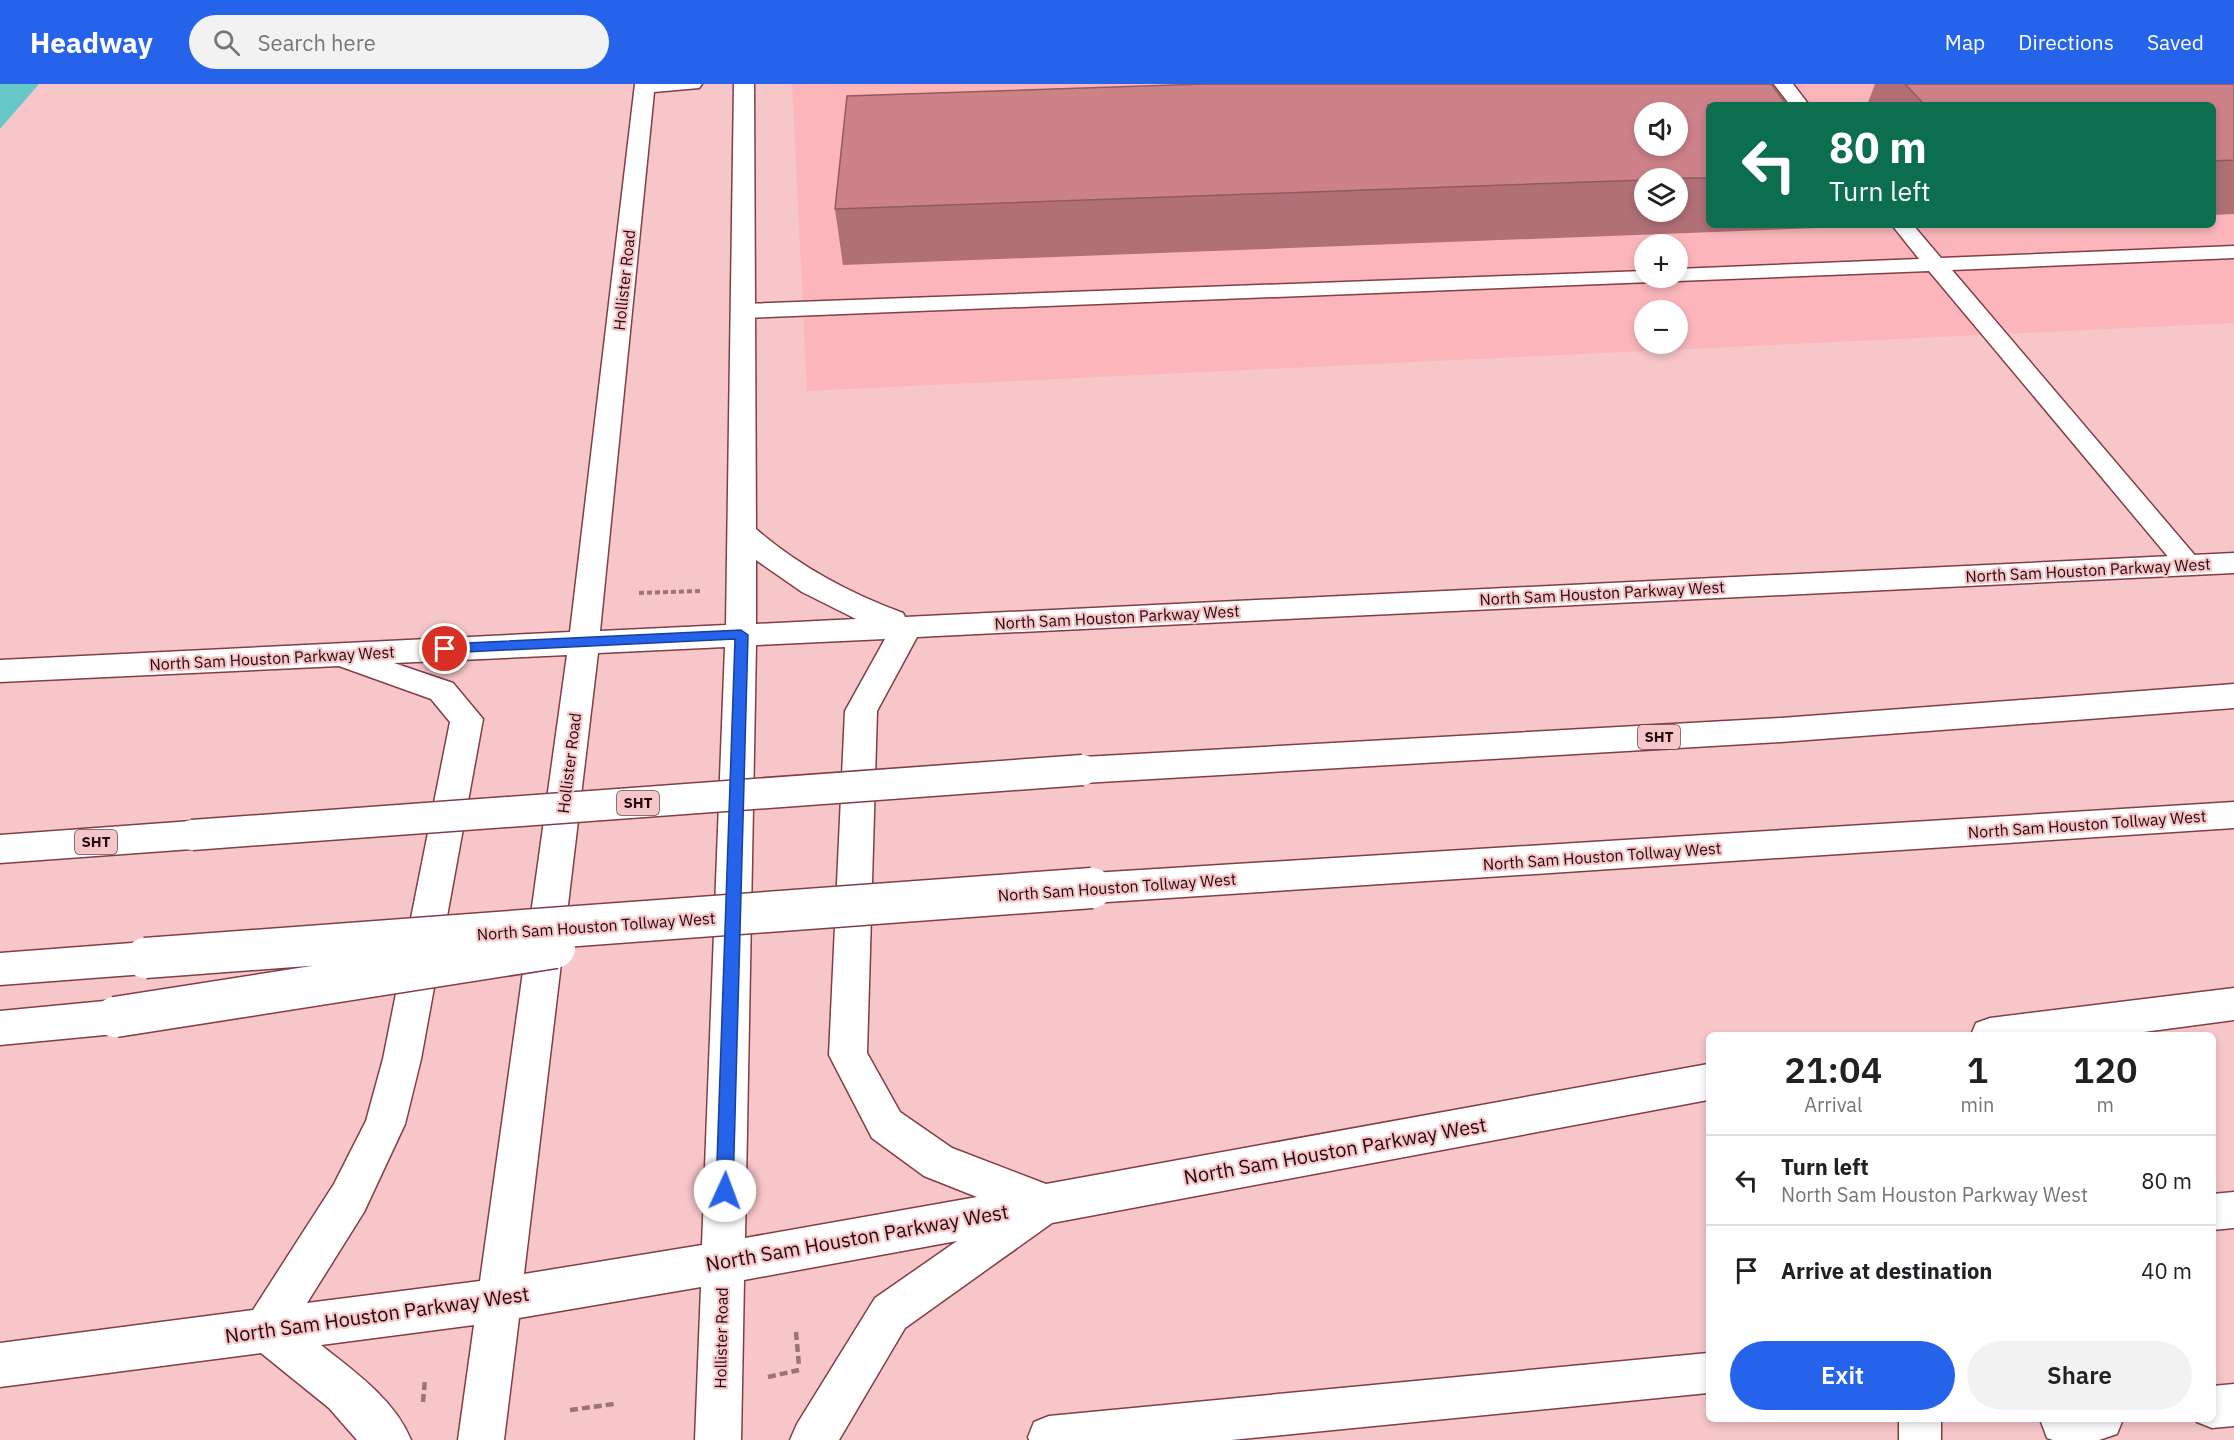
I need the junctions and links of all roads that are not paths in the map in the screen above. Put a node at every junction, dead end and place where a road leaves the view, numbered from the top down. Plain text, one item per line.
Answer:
1 (692, 84) edge
2 (744, 84) edge
3 (1783, 84) edge
4 (645, 86) edge
5 (1798, 102) edge
6 (1905, 228) edge
7 (2234, 252) edge
8 (1936, 265) junction
9 (1688, 276) edge
10 (1634, 277) edge
11 (742, 311) junction
12 (742, 533) junction
13 (2234, 563) edge
14 (2188, 565) junction
15 (907, 627) junction
16 (741, 635) junction
17 (584, 642) junction
18 (335, 655) junction
19 (0, 671) edge
20 (2234, 696) edge
21 (2234, 815) edge
22 (0, 849) edge
23 (782, 912) junction
24 (0, 969) edge
25 (2234, 1004) edge
26 (0, 1028) edge
27 (2014, 1032) edge
28 (1706, 1082) edge
29 (1046, 1204) junction
30 (2234, 1210) edge
31 (2216, 1212) edge
32 (723, 1263) junction
33 (499, 1300) junction
34 (266, 1329) junction
35 (0, 1365) edge
36 (1706, 1373) edge
37 (2234, 1405) edge
38 (2216, 1407) edge
39 (1920, 1422) edge
40 (2082, 1422) edge
41 (2061, 1425) edge
42 (1049, 1437) dead end
43 (388, 1440) edge
44 (481, 1440) edge
45 (718, 1440) edge
46 (813, 1440) edge
47 (1920, 1440) edge

1 - 4 main road
2 - 11 main road, Hollister Road
3 - 5 lane
4 - 17 main road, Hollister Road
6 - 8 lane
7 - 8 lane
8 - 9 lane
8 - 14 lane
10 - 11 lane
11 - 12 main road, Hollister Road
12 - 15 main road
12 - 16 main road, Hollister Road
13 - 14 main road, North Sam Houston Parkway West
14 - 15 main road, North Sam Houston Parkway West
15 - 16 main road, North Sam Houston Parkway West
15 - 29 main road
16 - 17 main road, North Sam Houston Parkway West
16 - 32 main road, Hollister Road
17 - 18 main road, North Sam Houston Parkway West
17 - 33 main road, Hollister Road
18 - 19 main road, North Sam Houston Parkway West
18 - 34 main road
20 - 22 main road, SHT, bridge
21 - 23 main road, North Sam Houston Tollway West, bridge
23 - 24 main road, North Sam Houston Tollway West, bridge
23 - 26 main road, bridge
25 - 27 main road
28 - 29 main road, North Sam Houston Parkway West
29 - 32 main road, North Sam Houston Parkway West
29 - 46 main road
30 - 31 lane
32 - 33 main road, North Sam Houston Parkway West
32 - 45 main road, Hollister Road
33 - 34 main road, North Sam Houston Parkway West
33 - 44 main road, Hollister Road
34 - 35 main road, North Sam Houston Parkway West
34 - 43 main road
36 - 42 lane
37 - 38 lane
39 - 47 lane
40 - 41 lane

